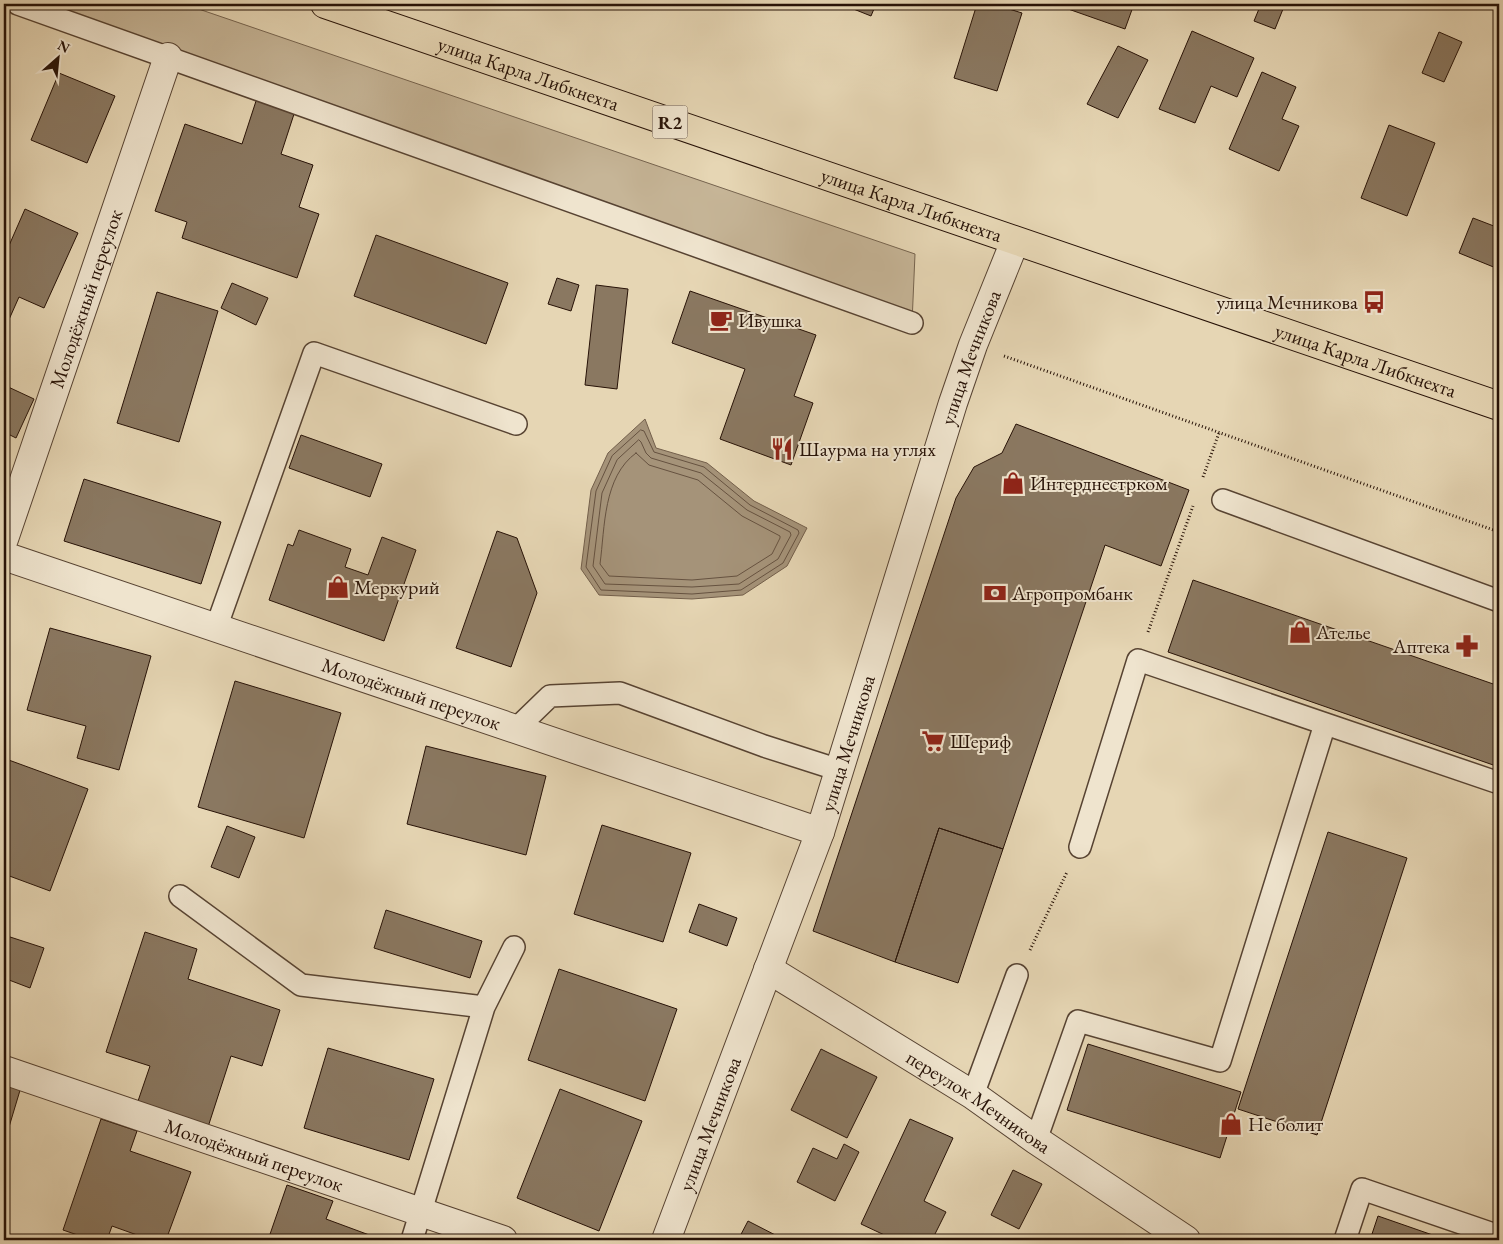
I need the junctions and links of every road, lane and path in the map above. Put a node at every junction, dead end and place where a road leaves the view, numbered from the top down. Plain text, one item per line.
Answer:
1 (18, 4) edge
2 (324, 4) edge
3 (168, 58) junction
4 (1016, 241) junction
5 (912, 323) dead end
6 (974, 345) junction
7 (1499, 406) edge
8 (516, 424) dead end
9 (1219, 433) junction
10 (1201, 483) dead end
11 (1223, 500) dead end
12 (1195, 501) dead end
13 (1499, 532) edge
14 (4, 539) edge
15 (4, 556) edge
16 (1499, 601) edge
17 (216, 628) junction
18 (1138, 660) junction
19 (1326, 724) junction
20 (516, 729) junction
21 (839, 770) junction
22 (1499, 783) edge
23 (820, 832) junction
24 (1080, 847) joint
25 (180, 896) dead end
26 (514, 948) dead end
27 (768, 969) junction
28 (1017, 975) joint
29 (484, 1007) junction
30 (4, 1070) edge
31 (973, 1095) junction
32 (1036, 1140) junction
33 (422, 1212) junction
34 (1499, 1236) edge
35 (412, 1240) edge
36 (503, 1240) edge
37 (666, 1240) edge
38 (1186, 1240) edge
39 (1345, 1240) edge

1 - 3 lane
2 - 4 main road, улица Карла Либкнехта / R2
3 - 5 lane
3 - 14 street, Молодёжный переулок
4 - 6 street, улица Мечникова
4 - 7 main road, улица Карла Либкнехта / R2
6 - 9 path
6 - 21 street, улица Мечникова
8 - 17 lane
9 - 10 path
9 - 13 path
11 - 16 lane
12 - 18 path
15 - 17 street, Молодёжный переулок
17 - 20 street, Молодёжный переулок
18 - 19 lane
18 - 24 lane
19 - 22 lane
19 - 32 lane
20 - 21 lane
20 - 23 street, Молодёжный переулок
21 - 23 street, улица Мечникова
23 - 27 street, улица Мечникова
24 - 28 path
25 - 29 lane
26 - 29 lane
27 - 31 street, переулок Мечникова
27 - 37 street, улица Мечникова
28 - 31 lane
29 - 33 lane
30 - 33 street, Молодёжный переулок
31 - 32 street, переулок Мечникова
32 - 38 street, переулок Мечникова
33 - 35 lane
33 - 36 street, Молодёжный переулок
34 - 39 lane

